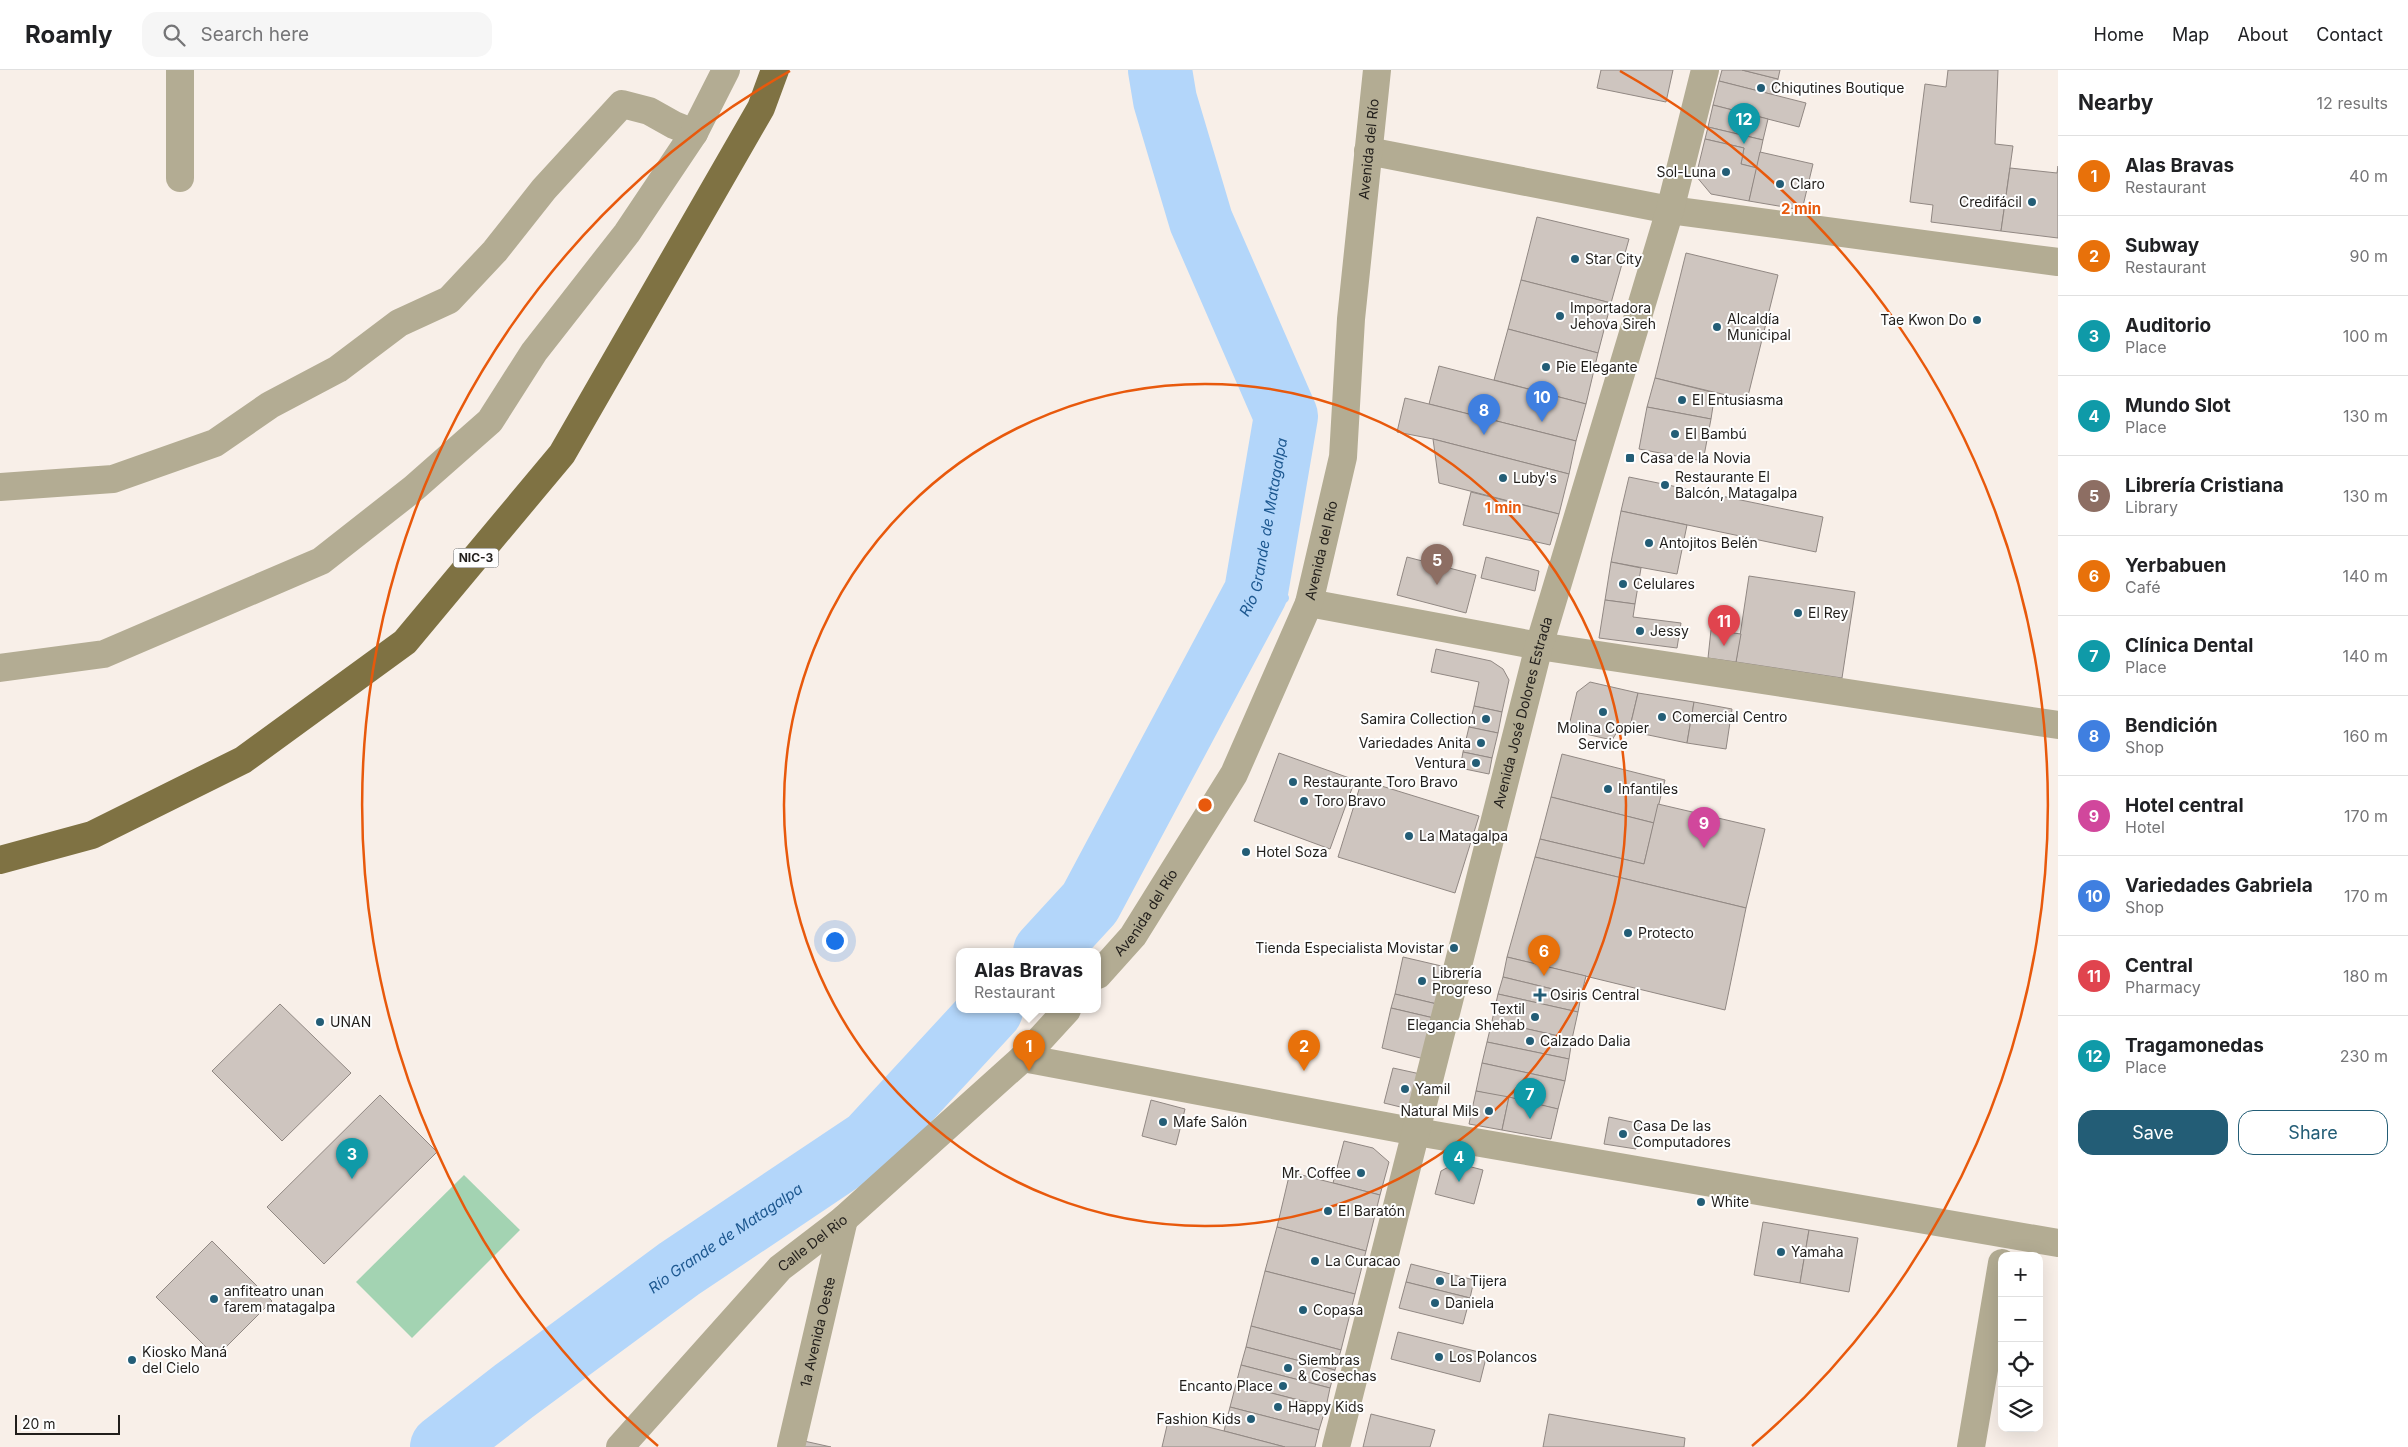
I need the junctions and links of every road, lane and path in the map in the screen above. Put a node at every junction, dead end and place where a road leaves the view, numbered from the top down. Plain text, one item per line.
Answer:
1 (180, 70) edge
2 (726, 70) edge
3 (776, 70) edge
4 (1377, 70) edge
5 (1705, 70) edge
6 (694, 133) junction
7 (1368, 151) junction
8 (180, 178) dead end
9 (1670, 210) junction
10 (2058, 262) edge
11 (0, 487) edge
12 (1309, 603) junction
13 (1540, 646) junction
14 (0, 668) edge
15 (2058, 725) edge
16 (0, 860) edge
17 (1101, 972) edge
18 (1064, 1013) edge
19 (1023, 1058) junction
20 (1417, 1132) junction
21 (844, 1219) junction
22 (2058, 1243) edge
23 (2005, 1245) edge
24 (1998, 1287) edge
25 (620, 1447) edge
26 (791, 1447) edge
27 (1336, 1447) edge
28 (1971, 1447) edge

1 - 8 street
2 - 6 street
3 - 16 main road, NIC-3
4 - 7 street, Avenida del Río
5 - 9 street, Avenida José Dolores Estrada
6 - 11 street
6 - 14 street
7 - 9 street
7 - 12 street, Avenida del Río
9 - 10 street
9 - 13 street, Avenida José Dolores Estrada
12 - 13 street
12 - 17 street, Avenida del Río
13 - 15 street
13 - 20 street, Avenida José Dolores Estrada
18 - 19 street
19 - 20 street
19 - 21 street, Calle Del Rio
20 - 23 street
20 - 27 street, Avenida José Dolores Estrada
21 - 25 street, Calle Del Rio
21 - 26 street, 1a Avenida Oeste
22 - 23 street
24 - 28 street

